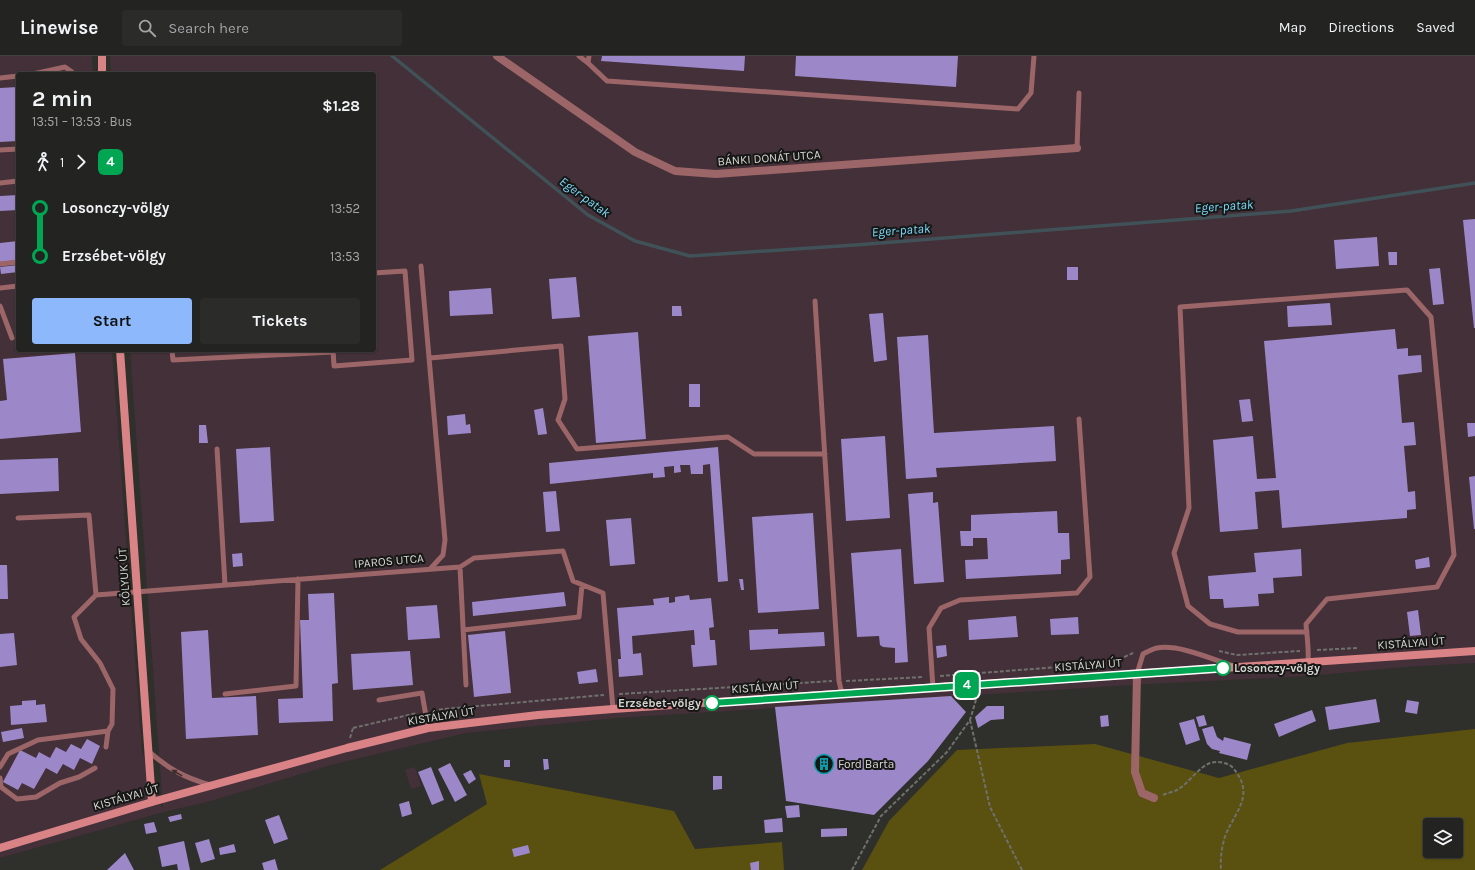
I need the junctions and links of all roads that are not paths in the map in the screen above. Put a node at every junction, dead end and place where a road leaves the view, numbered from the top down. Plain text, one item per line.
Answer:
1 (102, 56) edge
2 (579, 56) edge
3 (589, 56) edge
4 (1034, 56) edge
5 (501, 57) edge
6 (588, 63) junction
7 (46, 72) edge
8 (72, 72) edge
9 (102, 72) edge
10 (16, 76) edge
11 (0, 78) edge
12 (1079, 93) dead end
13 (16, 148) edge
14 (1077, 148) joint
15 (0, 150) edge
16 (16, 181) edge
17 (0, 183) edge
18 (16, 262) edge
19 (0, 264) edge
20 (420, 266) dead end
21 (376, 274) edge
22 (16, 286) edge
23 (0, 288) edge
24 (815, 301) dead end
25 (0, 306) edge
26 (12, 338) dead end
27 (120, 352) edge
28 (172, 352) edge
29 (315, 352) edge
30 (333, 352) edge
31 (430, 358) junction
32 (1079, 419) dead end
33 (217, 449) dead end
34 (825, 454) junction
35 (18, 518) dead end
36 (460, 567) junction
37 (431, 568) junction
38 (298, 579) junction
39 (582, 584) junction
40 (226, 585) junction
41 (137, 592) junction
42 (96, 595) junction
43 (463, 630) junction
44 (1307, 632) junction
45 (1475, 651) edge
46 (1308, 662) junction
47 (1236, 666) junction
48 (1137, 674) junction
49 (466, 685) dead end
50 (932, 688) junction
51 (225, 694) dead end
52 (842, 694) junction
53 (380, 700) dead end
54 (613, 710) junction
55 (428, 728) junction
56 (108, 731) junction
57 (106, 747) dead end
58 (148, 750) junction
59 (0, 767) edge
60 (95, 768) dead end
61 (0, 778) edge
62 (213, 786) junction
63 (1154, 798) road end
64 (152, 802) junction
65 (0, 848) edge

1 - 9 main road
2 - 6 lane
3 - 6 lane
4 - 6 lane
5 - 14 street, BÁNKI DONÁT UTCA
7 - 8 lane
10 - 11 lane
12 - 14 lane
13 - 15 lane
16 - 17 lane
18 - 19 lane
20 - 31 lane, IPAROS UTCA
21 - 30 lane
22 - 23 lane
24 - 34 lane
25 - 26 lane
27 - 41 main road, KŐLYUK ÚT
28 - 29 lane
31 - 34 lane
31 - 37 lane, IPAROS UTCA
32 - 50 lane
33 - 40 lane
34 - 52 lane
35 - 42 lane
36 - 37 lane
36 - 39 lane
36 - 43 lane
37 - 38 lane, IPAROS UTCA
38 - 40 lane, IPAROS UTCA
38 - 51 lane
39 - 43 lane
39 - 54 lane
40 - 41 lane, IPAROS UTCA
41 - 42 lane, IPAROS UTCA
41 - 58 main road, KŐLYUK ÚT
42 - 56 lane
43 - 49 lane
44 - 44 lane
44 - 46 lane
45 - 46 main road, KISTÁLYAI ÚT
46 - 47 main road, KISTÁLYAI ÚT
47 - 48 main road, KISTÁLYAI ÚT
47 - 48 lane
48 - 50 main road, KISTÁLYAI ÚT
48 - 63 street
50 - 52 main road, KISTÁLYAI ÚT
52 - 54 main road, KISTÁLYAI ÚT
53 - 55 lane
54 - 55 main road, KISTÁLYAI ÚT
55 - 62 main road, KISTÁLYAI ÚT
56 - 57 lane
56 - 59 lane
62 -> 58 lane
58 - 64 main road, KŐLYUK ÚT
60 - 61 lane
62 - 64 main road, KISTÁLYAI ÚT
64 - 65 main road, KISTÁLYAI ÚT

